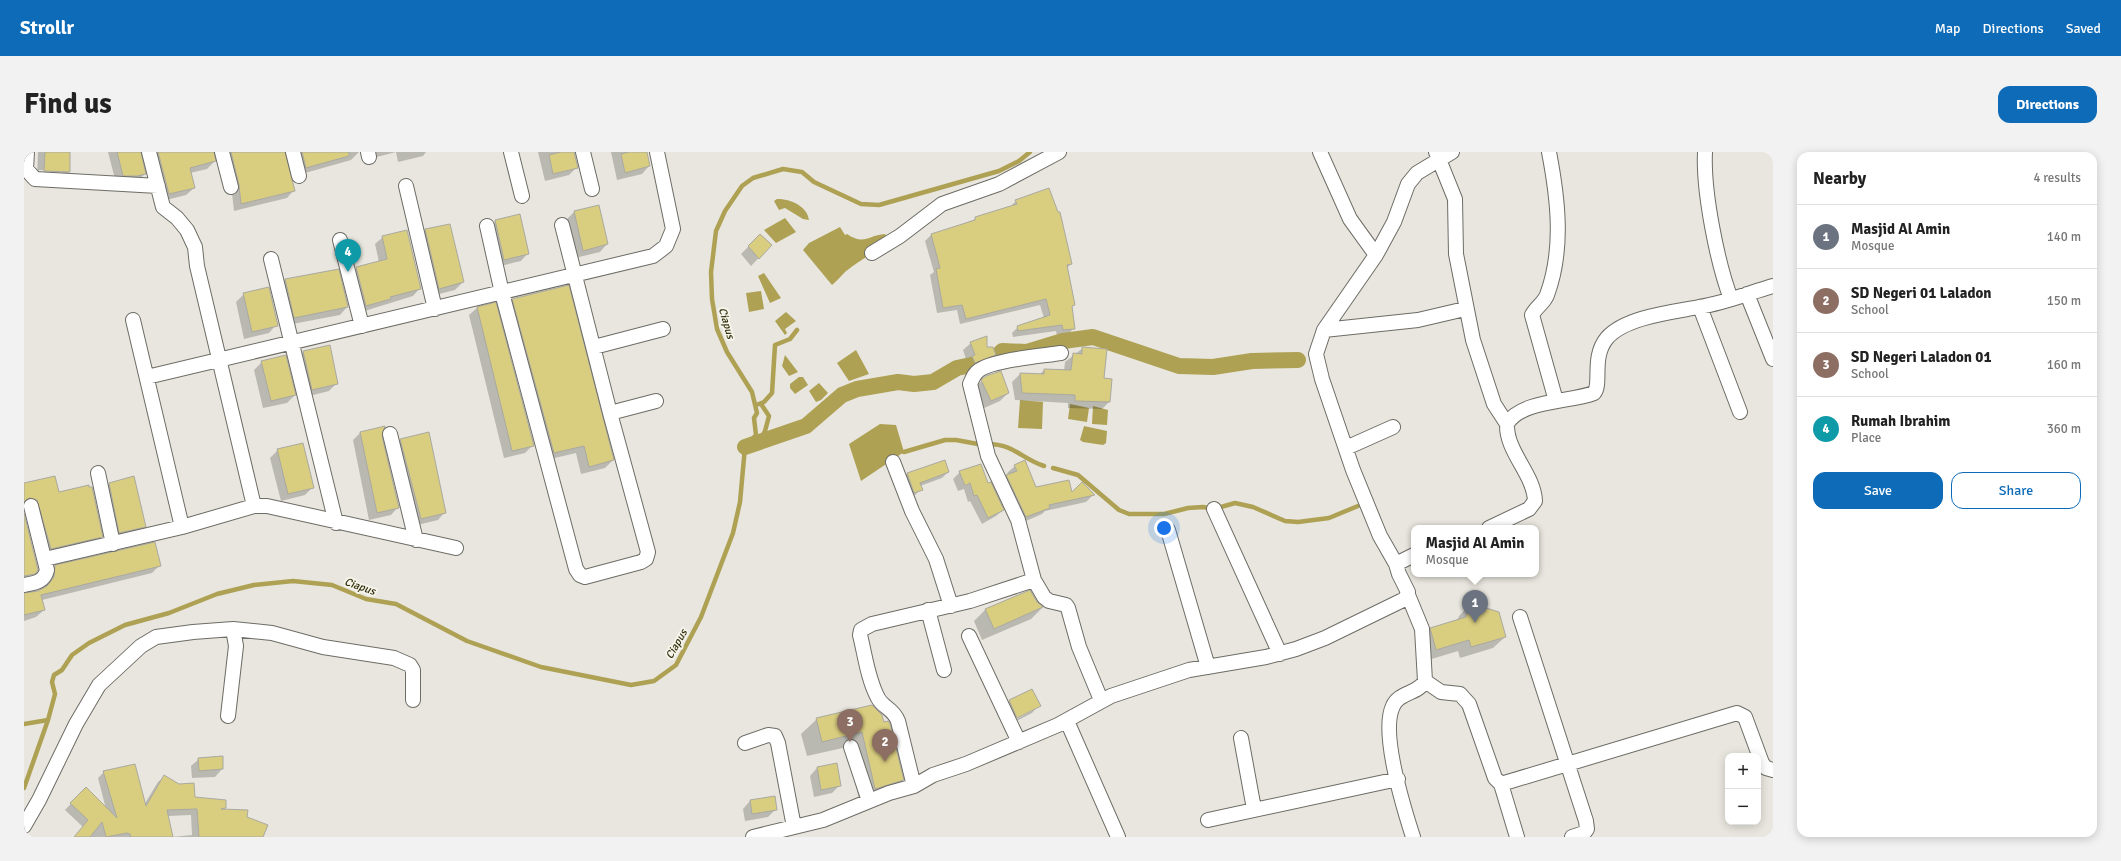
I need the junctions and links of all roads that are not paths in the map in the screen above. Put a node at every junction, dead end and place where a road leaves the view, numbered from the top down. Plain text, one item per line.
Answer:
1 (26, 152) edge
2 (149, 152) edge
3 (222, 152) edge
4 (293, 152) edge
5 (511, 152) edge
6 (583, 152) edge
7 (657, 152) edge
8 (1059, 152) edge
9 (1320, 152) edge
10 (1452, 152) edge
11 (1549, 152) edge
12 (1705, 152) edge
13 (1438, 156) edge
14 (299, 176) dead end
15 (158, 186) junction
16 (406, 186) dead end
17 (231, 187) dead end
18 (592, 189) dead end
19 (522, 196) dead end
20 (562, 225) dead end
21 (487, 226) dead end
22 (340, 240) dead end
23 (872, 252) dead end
24 (1376, 255) junction
25 (271, 259) dead end
26 (576, 275) junction
27 (1773, 286) edge
28 (502, 293) junction
29 (1747, 294) junction
30 (1730, 299) junction
31 (1700, 307) junction
32 (435, 309) junction
33 (1466, 309) junction
34 (133, 320) dead end
35 (362, 326) junction
36 (663, 329) dead end
37 (1324, 330) junction
38 (291, 343) junction
39 (594, 346) junction
40 (1061, 354) dead end
41 (1773, 359) edge
42 (219, 361) junction
43 (146, 377) junction
44 (656, 401) dead end
45 (1556, 401) junction
46 (1740, 412) dead end
47 (610, 413) junction
48 (1507, 424) junction
49 (1393, 427) dead end
50 (390, 434) dead end
51 (1346, 448) junction
52 (893, 462) dead end
53 (98, 473) dead end
54 (31, 506) dead end
55 (254, 506) junction
56 (1214, 509) dead end
57 (336, 523) junction
58 (1495, 525) edge
59 (182, 527) junction
60 (1168, 530) dead end
61 (416, 540) junction
62 (113, 544) junction
63 (456, 548) dead end
64 (1411, 556) edge
65 (45, 559) junction
66 (1396, 564) junction
67 (1034, 580) junction
68 (24, 585) edge
69 (1408, 595) junction
70 (950, 606) junction
71 (928, 610) junction
72 (1520, 617) dead end
73 (233, 629) junction
74 (969, 636) dead end
75 (1280, 654) junction
76 (1208, 667) junction
77 (944, 670) dead end
78 (1426, 680) junction
79 (413, 700) dead end
80 (1101, 700) junction
81 (228, 716) dead end
82 (1067, 721) junction
83 (1241, 738) dead end
84 (1019, 742) junction
85 (745, 743) dead end
86 (851, 747) dead end
87 (1568, 766) junction
88 (1773, 770) edge
89 (1398, 779) junction
90 (1500, 784) junction
91 (914, 786) junction
92 (870, 801) junction
93 (1254, 809) junction
94 (1208, 820) dead end
95 (24, 826) edge
96 (787, 832) edge
97 (753, 837) edge
98 (1118, 837) edge
99 (1414, 837) edge
100 (1517, 837) edge
101 (1572, 837) edge

1 - 15 street
2 - 15 street
3 - 17 street
4 - 14 street
5 - 19 street
6 - 18 street
7 - 26 street
8 - 23 street
9 - 24 street
10 - 13 street
11 - 45 street
12 - 30 street
13 - 24 street
13 - 33 street
15 - 42 street
16 - 32 street
20 - 26 street
21 - 28 street
22 - 35 street
24 - 37 street
25 - 38 street
26 - 28 street
26 - 39 street
27 - 29 street
28 - 32 street
28 - 47 street
29 - 30 street
29 - 41 street
30 - 31 street
31 - 45 street
31 - 46 street
32 - 35 street
33 - 37 street
33 - 48 street
34 - 43 street
35 - 38 street
36 - 39 street
37 - 51 street
38 - 42 street
38 - 57 street
39 - 47 street
40 - 67 street
42 - 43 street
42 - 55 street
43 - 59 street
44 - 47 street
45 - 48 street
48 - 58 street
49 - 51 street
50 - 61 street
51 - 66 street
52 - 70 street
53 - 62 street
54 - 65 street
55 - 57 street
55 - 59 street
56 - 75 street
57 - 61 street
59 - 62 street
60 - 76 street
61 - 63 street
62 - 65 street
64 - 66 street
65 - 68 street
66 - 69 street
67 - 70 street
67 - 80 street
69 - 75 street
69 - 78 street
70 - 71 street
71 - 77 street
71 - 91 street
72 - 87 street
73 - 79 street
73 - 81 street
73 - 95 street
74 - 84 street
75 - 76 street
76 - 80 street
78 - 89 street
78 - 90 street
80 - 82 street
82 - 84 street
82 - 98 street
83 - 93 street
84 - 91 street
85 - 96 street
86 - 92 street
87 - 88 street
87 - 90 street
87 - 101 street
89 - 93 street
89 - 99 street
90 - 100 street
91 - 92 street
92 - 96 street
93 - 94 street
96 - 97 street

